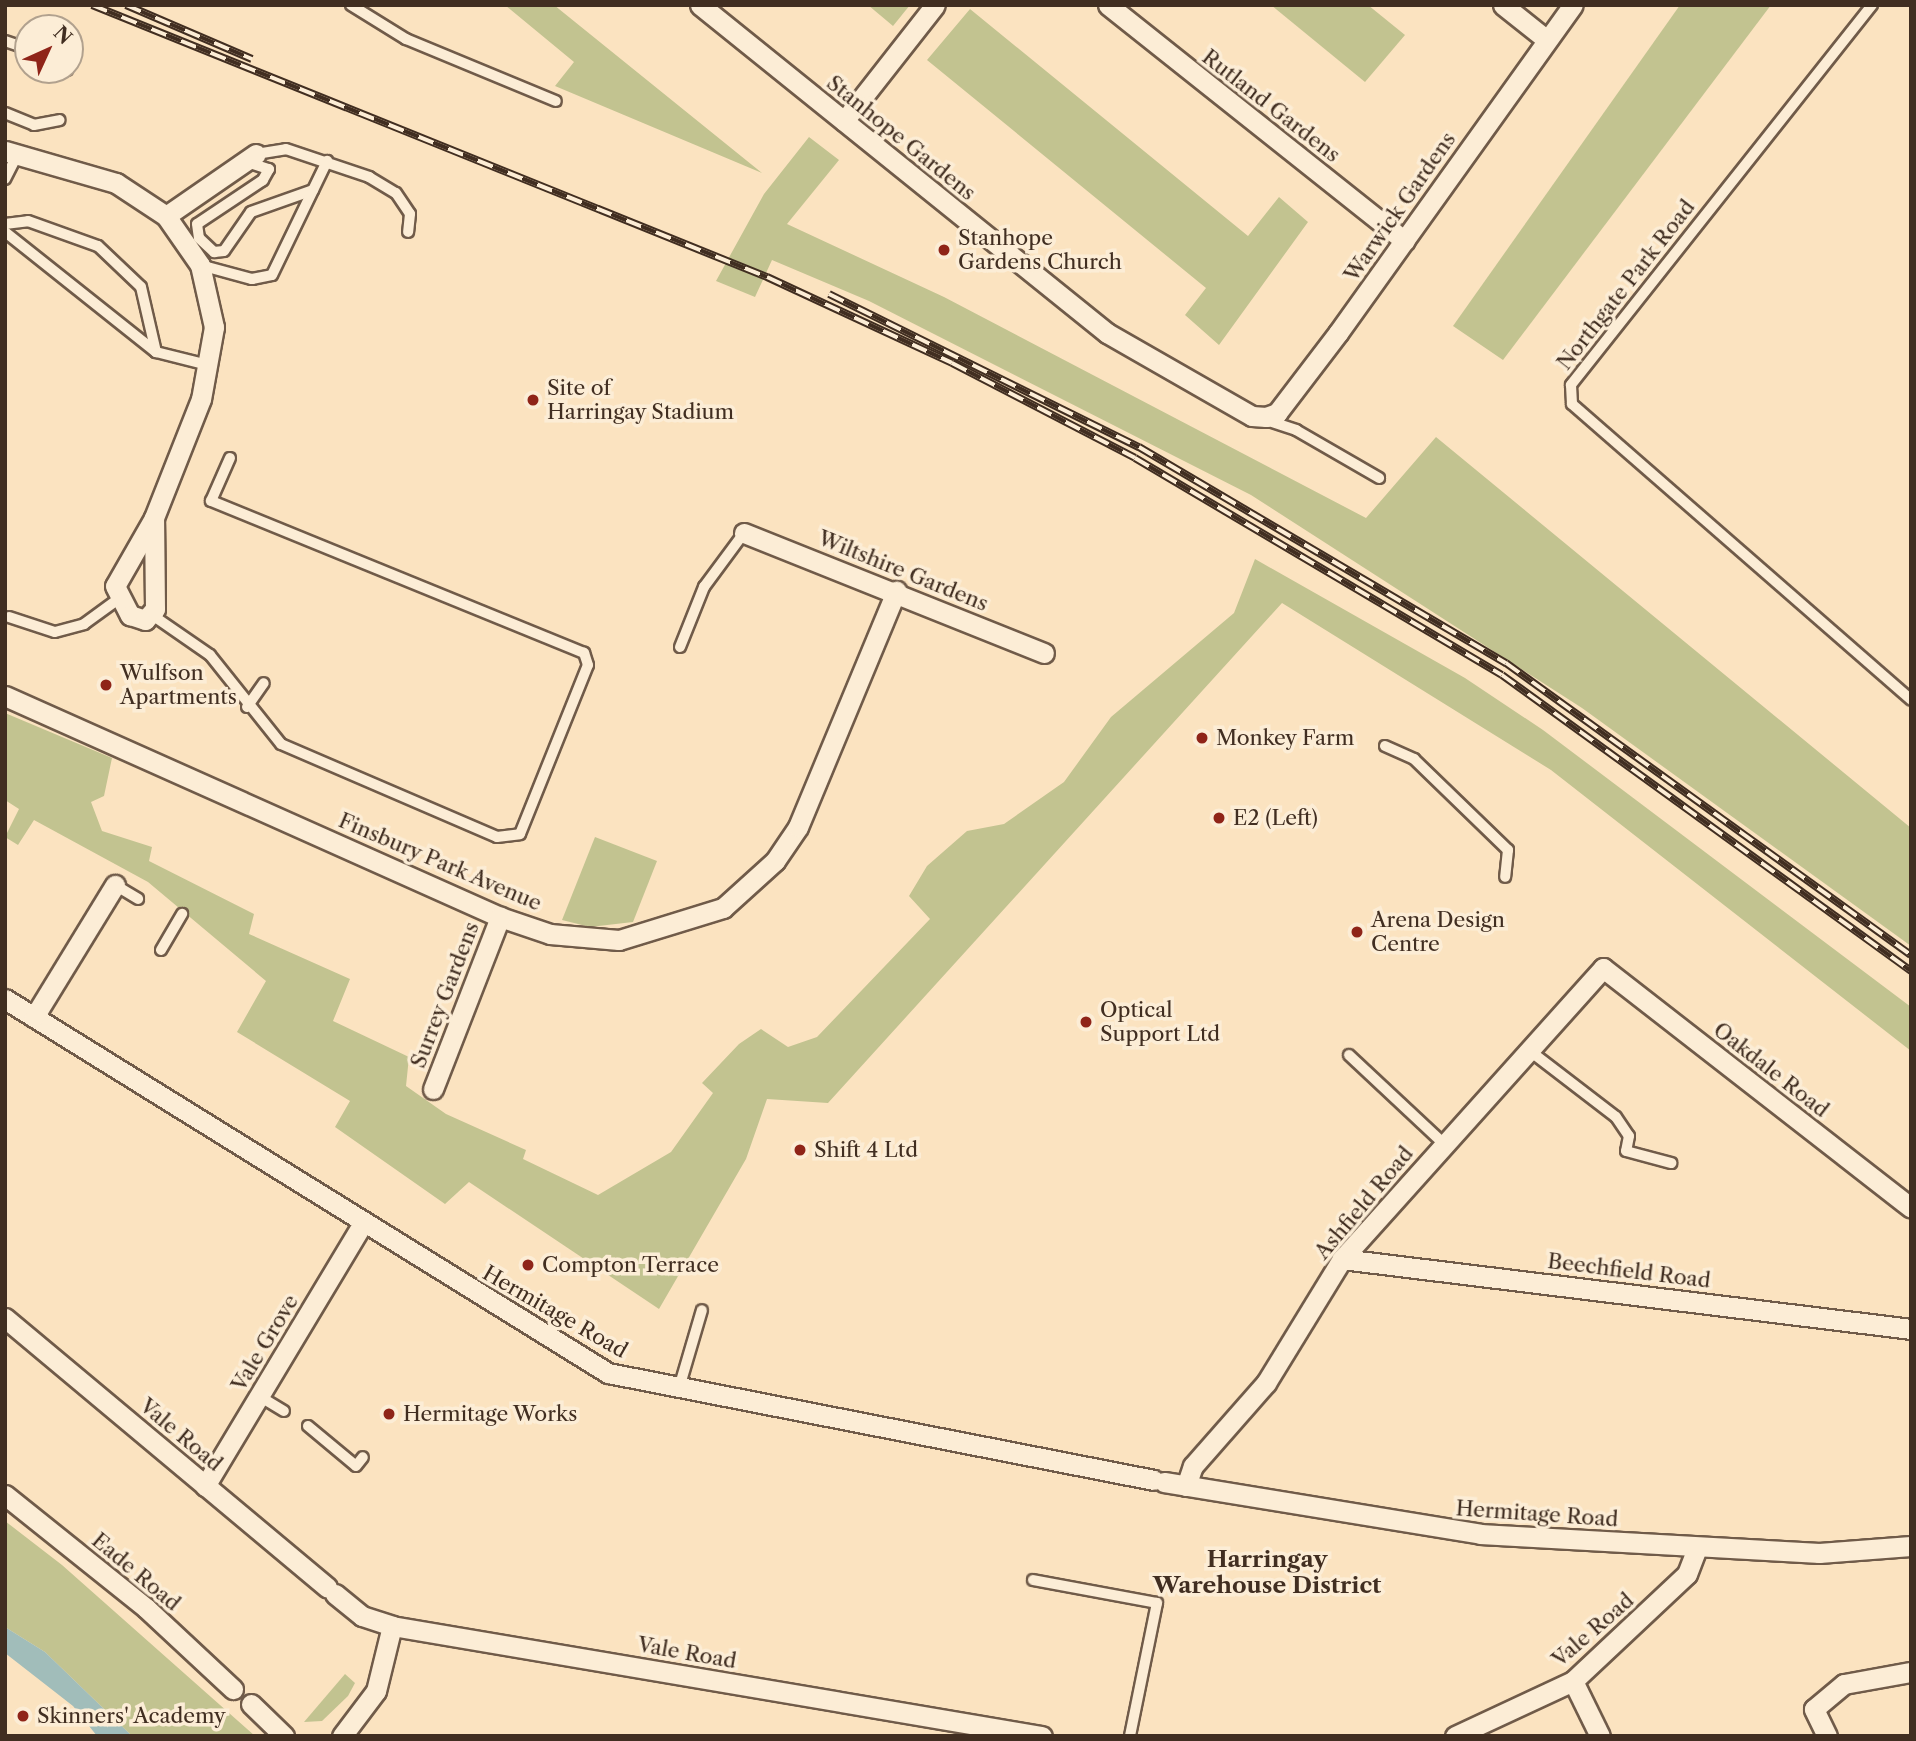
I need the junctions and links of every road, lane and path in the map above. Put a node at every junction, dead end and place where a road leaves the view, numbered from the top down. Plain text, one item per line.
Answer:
1 (351, 5) edge
2 (700, 5) edge
3 (935, 5) edge
4 (1108, 5) edge
5 (1503, 5) edge
6 (1573, 5) edge
7 (1872, 5) edge
8 (1547, 40) junction
9 (556, 101) dead end
10 (5, 113) edge
11 (60, 120) dead end
12 (844, 121) junction
13 (12, 152) edge
14 (249, 159) junction
15 (327, 160) junction
16 (5, 179) edge
17 (313, 190) junction
18 (166, 216) junction
19 (5, 224) edge
20 (5, 232) edge
21 (408, 232) dead end
22 (1405, 241) junction
23 (200, 265) junction
24 (156, 352) junction
25 (208, 365) junction
26 (1252, 416) junction
27 (230, 458) dead end
28 (1379, 478) dead end
29 (154, 518) junction
30 (744, 533) joint
31 (896, 591) junction
32 (117, 600) junction
33 (9, 617) dead end
34 (155, 617) junction
35 (680, 647) dead end
36 (1044, 653) dead end
37 (264, 683) dead end
38 (5, 696) edge
39 (1911, 701) edge
40 (247, 707) junction
41 (1385, 746) dead end
42 (1505, 877) dead end
43 (114, 885) joint
44 (138, 899) dead end
45 (182, 914) dead end
46 (500, 917) junction
47 (161, 950) dead end
48 (1602, 968) joint
49 (5, 999) edge
50 (34, 1017) junction
51 (1530, 1051) junction
52 (1349, 1055) dead end
53 (433, 1090) dead end
54 (1444, 1144) junction
55 (1671, 1163) dead end
56 (1911, 1208) edge
57 (363, 1223) junction
58 (1342, 1259) junction
59 (702, 1310) dead end
60 (5, 1318) edge
61 (1911, 1329) edge
62 (679, 1388) junction
63 (259, 1396) junction
64 (284, 1411) dead end
65 (308, 1426) dead end
66 (363, 1457) dead end
67 (205, 1486) junction
68 (1186, 1486) junction
69 (5, 1495) edge
70 (1911, 1546) edge
71 (1697, 1548) junction
72 (1033, 1580) dead end
73 (392, 1626) junction
74 (1911, 1672) edge
75 (1573, 1681) junction
76 (233, 1689) dead end
77 (251, 1704) dead end
78 (983, 1731) edge
79 (284, 1736) edge
80 (342, 1736) edge
81 (1042, 1736) edge
82 (1130, 1736) edge
83 (1455, 1736) edge
84 (1600, 1736) edge
85 (1827, 1736) edge

1 - 9 lane
2 - 12 street, Stanhope Gardens
3 - 12 street
4 - 22 street, Rutland Gardens
5 - 8 street
6 - 8 street, Warwick Gardens
7 - 39 lane, Northgate Park Road
8 - 22 street, Warwick Gardens
10 - 11 lane
12 - 26 street, Stanhope Gardens
13 - 16 lane
13 - 18 street
14 - 15 lane
14 - 17 lane
14 - 18 street
15 - 17 lane
15 - 21 lane
17 - 23 lane
18 - 23 street
19 - 24 lane
20 - 24 lane
22 - 26 street, Warwick Gardens
23 - 25 street
24 - 25 lane
25 - 29 street
26 - 28 lane
27 - 40 lane
29 - 32 street
29 - 34 street
30 - 31 street, Wiltshire Gardens
30 - 35 lane
31 - 36 street, Wiltshire Gardens
31 - 46 street, Finsbury Park Avenue
32 - 33 lane
32 - 34 street
34 - 40 lane
37 - 40 lane
38 - 46 street, Finsbury Park Avenue
41 - 42 lane
43 - 44 lane
43 - 50 street
45 - 47 lane
46 - 53 street, Surrey Gardens
48 - 51 street, Ashfield Road
48 - 56 street, Oakdale Road
49 - 50 street, Hermitage Road
50 - 57 street, Hermitage Road
51 - 54 street, Ashfield Road
51 - 55 lane
52 - 54 lane
54 - 58 street, Ashfield Road
57 - 62 street, Hermitage Road
57 - 63 street, Vale Grove
58 - 61 street, Beechfield Road
58 - 68 street, Ashfield Road
59 - 62 lane
60 - 67 street, Vale Road
62 - 68 street, Hermitage Road
63 - 64 lane
63 - 67 street, Vale Grove
65 - 66 lane
67 - 73 street, Vale Road
68 - 71 street, Hermitage Road
69 - 76 street, Eade Road
70 - 71 street, Hermitage Road
71 - 75 street, Vale Road
72 - 82 lane
73 - 78 street, Vale Road
73 - 80 street
74 - 85 street
75 - 83 street, Vale Road
75 - 84 street
77 - 79 street
78 - 81 street, Vale Road

